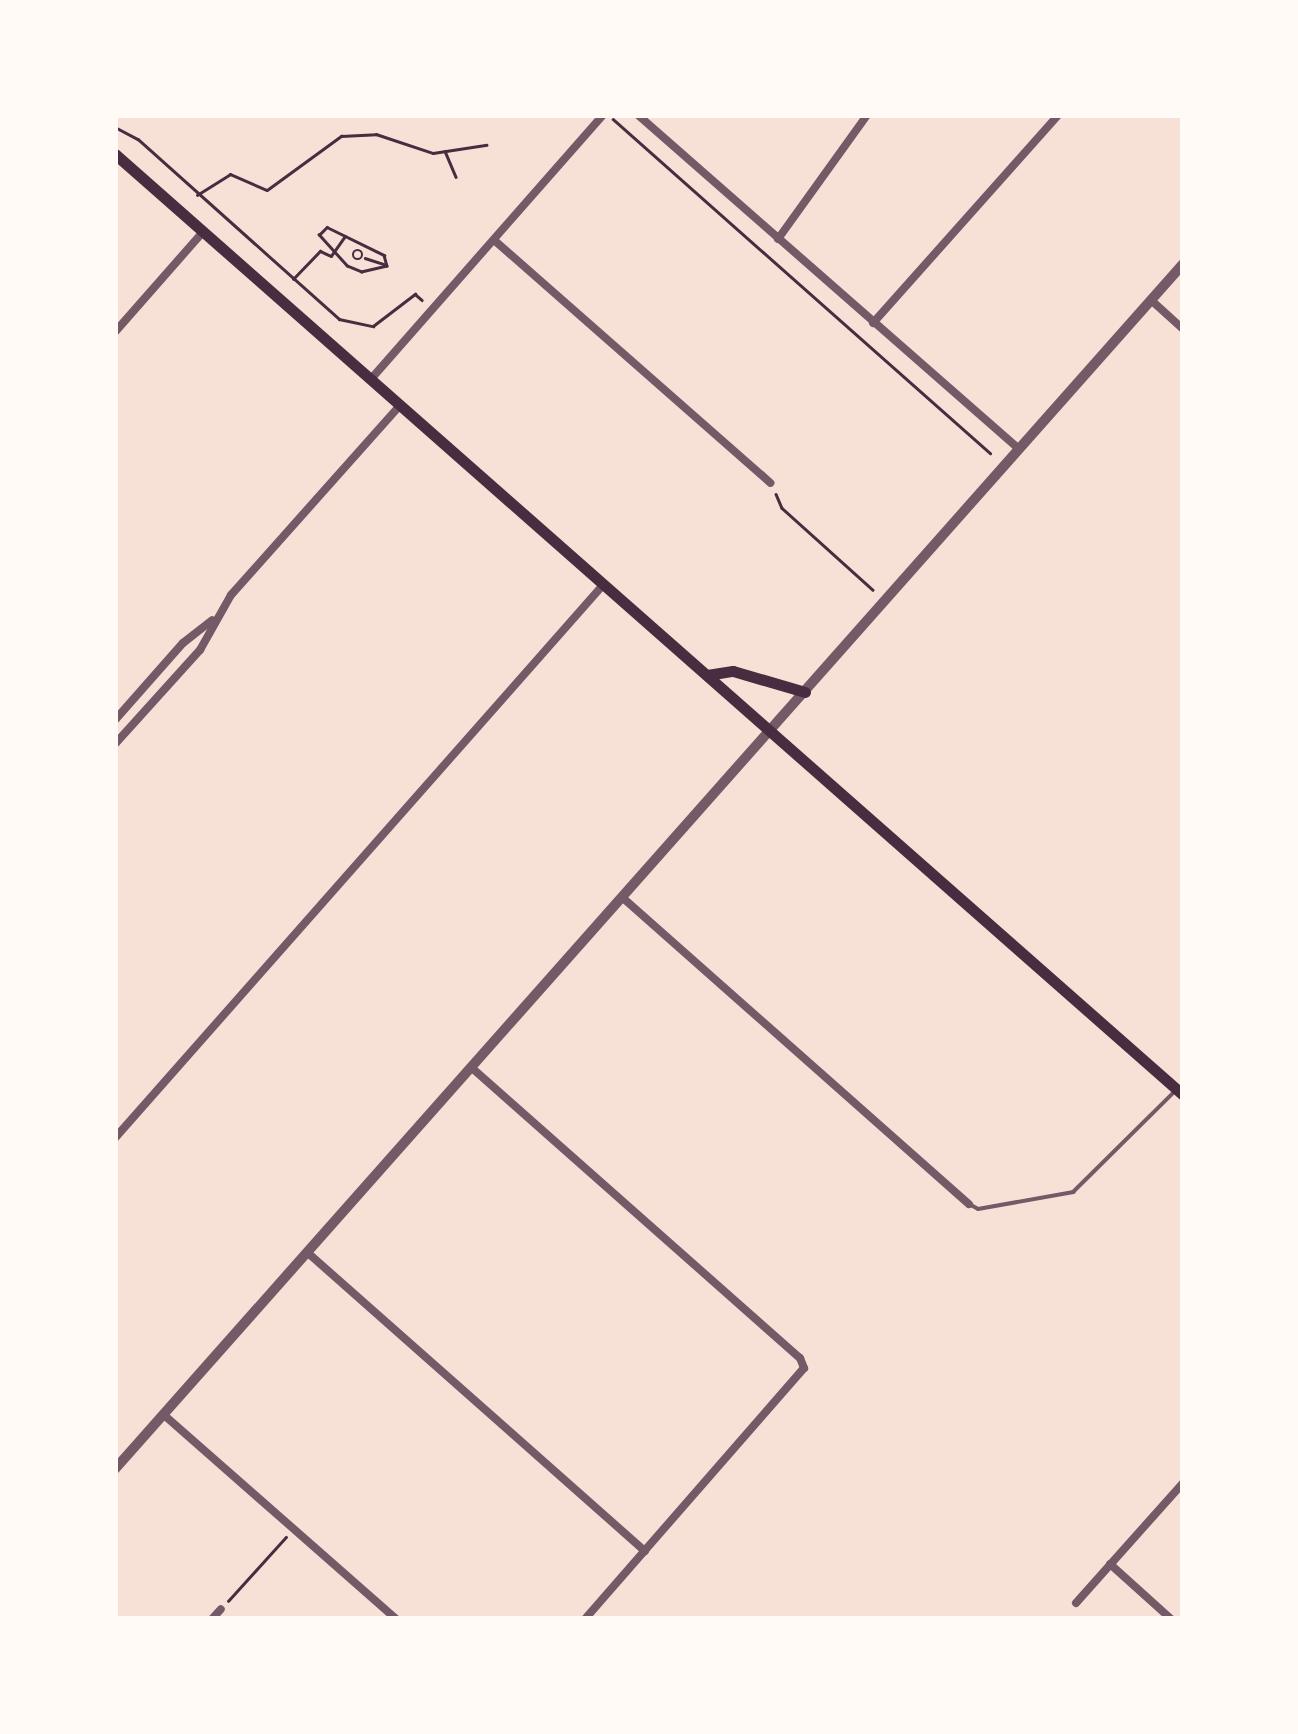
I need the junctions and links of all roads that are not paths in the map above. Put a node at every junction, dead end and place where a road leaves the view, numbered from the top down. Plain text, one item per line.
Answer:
1 (605, 115) edge
2 (638, 115) edge
3 (867, 115) edge
4 (1058, 115) edge
5 (115, 154) edge
6 (202, 233) junction
7 (778, 239) junction
8 (494, 240) junction
9 (1183, 264) edge
10 (1151, 300) junction
11 (873, 324) junction
12 (1183, 329) edge
13 (115, 332) edge
14 (371, 379) junction
15 (400, 404) junction
16 (1019, 449) junction
17 (771, 483) road end
18 (604, 584) junction
19 (212, 620) junction
20 (707, 675) junction
21 (806, 692) junction
22 (115, 720) edge
23 (770, 732) junction
24 (115, 744) edge
25 (623, 898) junction
26 (472, 1068) junction
27 (1180, 1092) edge
28 (115, 1138) edge
29 (969, 1204) joint
30 (308, 1254) junction
31 (164, 1415) junction
32 (115, 1470) edge
33 (1183, 1483) edge
34 (646, 1551) junction
35 (1110, 1564) junction
36 (1076, 1603) dead end
37 (221, 1609) road end
38 (212, 1619) edge
39 (396, 1619) edge
40 (585, 1619) edge
41 (1171, 1619) edge

1 - 8 street
2 - 7 street
3 - 7 street
4 - 11 street
5 - 6 main road
6 - 13 street
6 - 14 main road
7 - 11 street
8 - 14 street
8 - 17 street
9 - 10 street
10 - 12 street
10 - 16 street
11 - 16 street
14 - 15 main road
15 - 18 main road
15 - 19 street
16 - 21 street
18 - 20 main road
18 - 28 street
19 - 22 street
19 - 24 street
20 - 21 main road
20 - 23 main road
21 - 23 street
23 - 25 street
23 - 27 main road
25 - 26 street
25 - 29 street
26 - 30 street
26 - 34 street
27 - 29 lane
30 - 31 street
30 - 34 street
31 - 32 street
31 - 39 street
33 - 35 street
34 - 40 street
35 - 36 street
35 - 41 street
37 - 38 street

